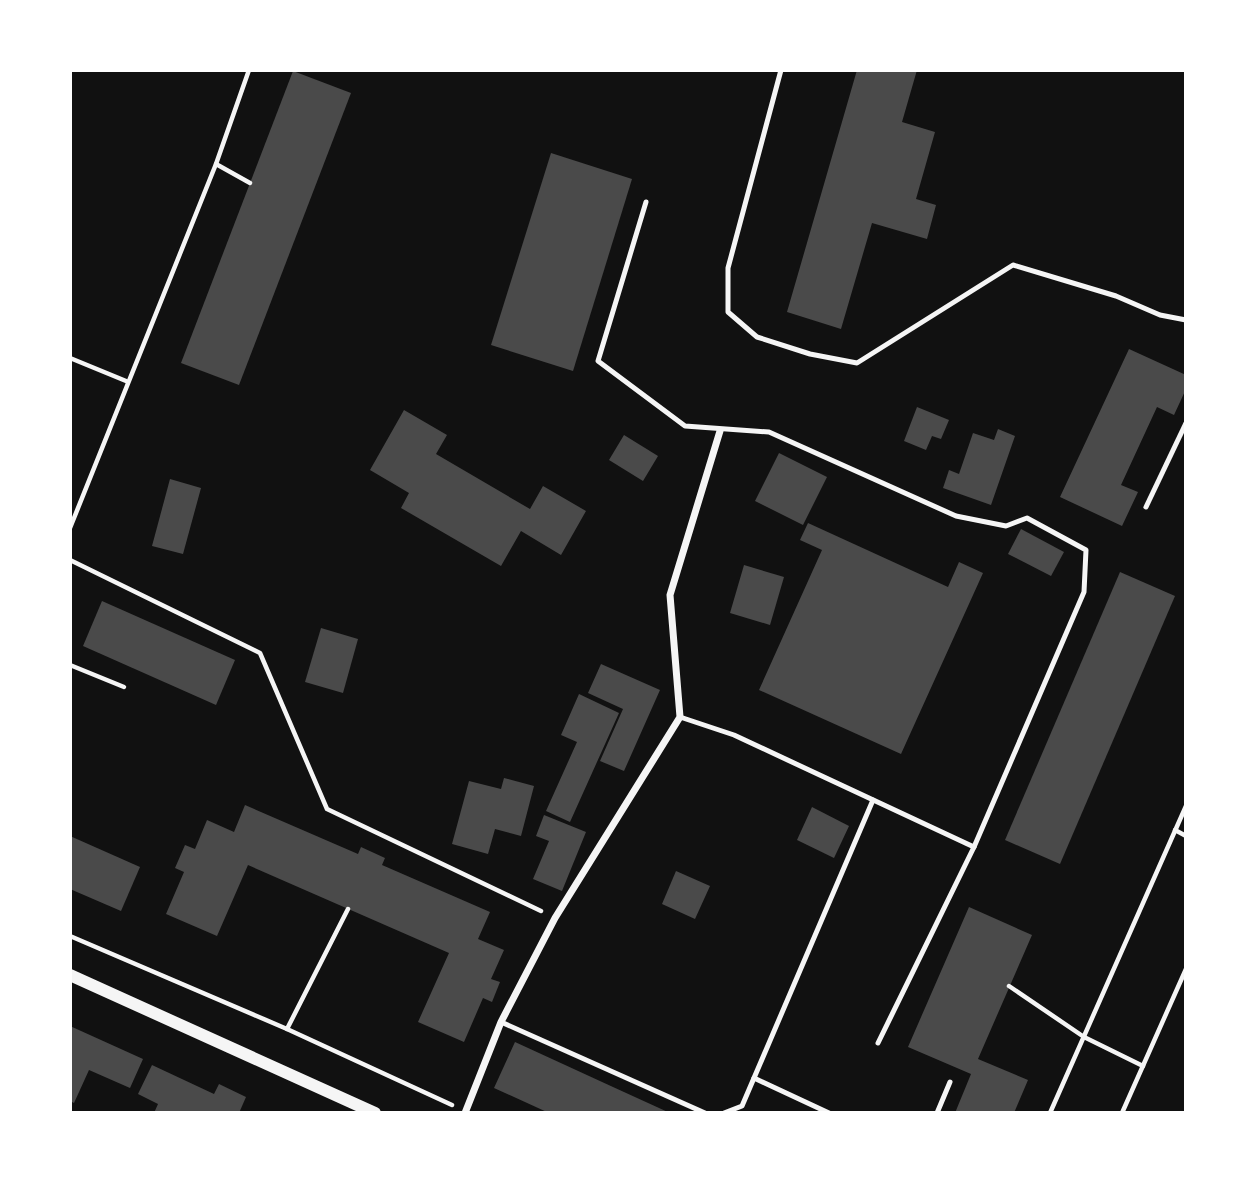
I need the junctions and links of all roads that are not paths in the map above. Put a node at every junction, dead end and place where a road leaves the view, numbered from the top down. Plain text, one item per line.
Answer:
1 (781, 70) edge
2 (646, 202) dead end
3 (1186, 320) edge
4 (1186, 423) edge
5 (720, 431) junction
6 (1146, 507) dead end
7 (680, 717) junction
8 (873, 800) junction
9 (974, 847) junction
10 (70, 975) edge
11 (501, 1022) junction
12 (878, 1043) dead end
13 (754, 1078) junction
14 (950, 1082) dead end
15 (465, 1112) edge
16 (374, 1113) edge
17 (705, 1113) edge
18 (724, 1113) edge
19 (829, 1113) edge
20 (937, 1113) edge

1 - 3 lane
2 - 5 lane
4 - 6 lane
5 - 7 street
5 - 9 lane
7 - 8 lane
7 - 11 street
8 - 9 lane
8 - 13 lane
9 - 12 lane
10 - 16 street
11 - 15 street
11 - 17 lane
13 - 18 lane
13 - 19 lane
14 - 20 lane

